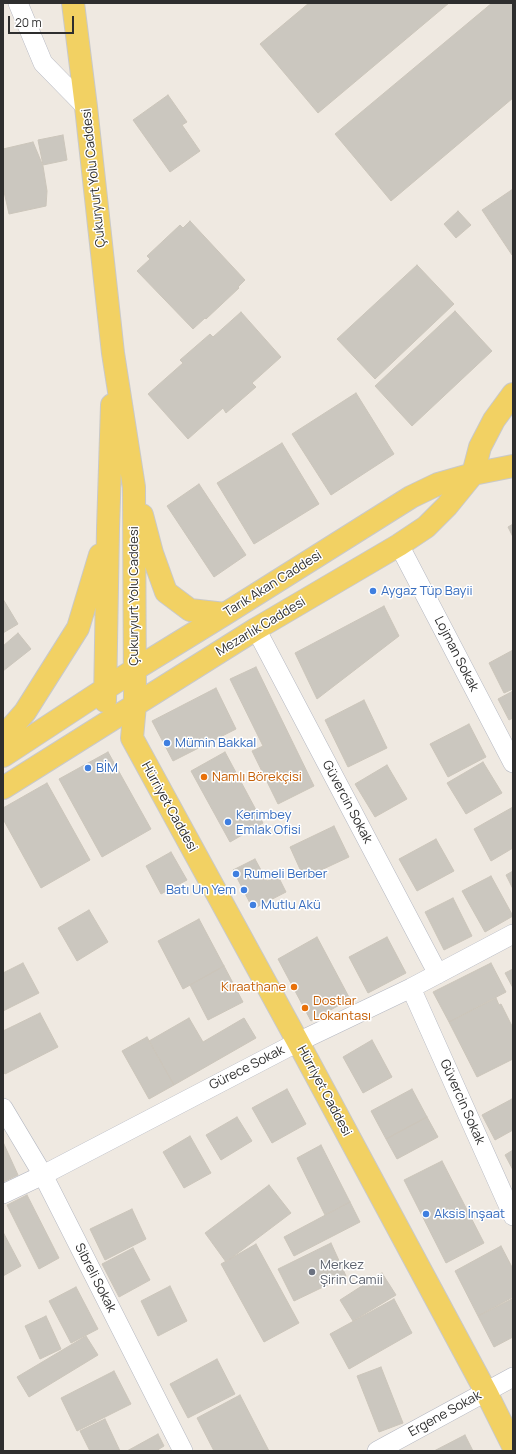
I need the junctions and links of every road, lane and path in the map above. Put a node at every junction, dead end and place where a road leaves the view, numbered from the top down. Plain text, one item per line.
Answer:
1 (18, 3) edge
2 (73, 3) edge
3 (86, 107) junction
4 (113, 353) junction
5 (513, 394) edge
6 (513, 466) edge
7 (473, 474) junction
8 (134, 487) junction
9 (108, 529) junction
10 (400, 545) junction
11 (225, 614) junction
12 (256, 630) junction
13 (134, 670) junction
14 (105, 689) junction
15 (135, 705) junction
16 (106, 725) junction
17 (3, 737) edge
18 (132, 738) junction
19 (3, 756) edge
20 (513, 763) edge
21 (3, 788) edge
22 (513, 934) edge
23 (438, 974) junction
24 (411, 988) junction
25 (298, 1042) junction
26 (3, 1108) edge
27 (43, 1175) junction
28 (3, 1194) edge
29 (513, 1216) edge
30 (513, 1376) edge
31 (486, 1392) junction
32 (513, 1446) edge
33 (183, 1451) edge
34 (377, 1451) edge

1 - 3 street
2 - 3 main road, Çukuryurt Yolu Caddesi
3 - 4 main road, Çukuryurt Yolu Caddesi
4 - 8 main road, Çukuryurt Yolu Caddesi
4 - 9 main road, Çukuryurt Yolu Caddesi
5 - 7 main road
6 - 7 main road
7 - 10 main road, Mezarlık Caddesi
7 - 11 main road, Tarık Akan Caddesi
8 - 11 main road, Çukuryurt Yolu Caddesi
8 - 13 main road, Çukuryurt Yolu Caddesi
9 - 14 main road, Çukuryurt Yolu Caddesi
9 - 17 main road, Çukuryurt Yolu Caddesi
10 - 12 main road, Mezarlık Caddesi
10 - 20 street, Lojman Sokak
11 - 13 main road, Tarık Akan Caddesi
12 - 15 main road, Mezarlık Caddesi
12 - 23 street, Güvercin Sokak
13 - 14 main road, Tarık Akan Caddesi
13 - 15 main road, Çukuryurt Yolu Caddesi
14 - 16 main road, Çukuryurt Yolu Caddesi
14 - 19 main road, Tarık Akan Caddesi
15 - 16 main road, Mezarlık Caddesi
15 - 18 main road, Çukuryurt Yolu Caddesi
16 - 18 main road
16 - 21 main road, Mezarlık Caddesi
18 - 25 main road, Hürriyet Caddesi
22 - 23 street, Gürece Sokak
23 - 24 street, Gürece Sokak
24 - 25 street, Gürece Sokak
24 - 29 street, Güvercin Sokak
25 - 27 street, Gürece Sokak
25 - 31 main road, Hürriyet Caddesi
26 - 27 street, Sibreli Sokak
27 - 28 street, Gürece Sokak
27 - 33 street, Sibreli Sokak
30 - 31 street, Ergene Sokak
31 - 32 main road, Hürriyet Caddesi
31 - 34 street, Ergene Sokak

